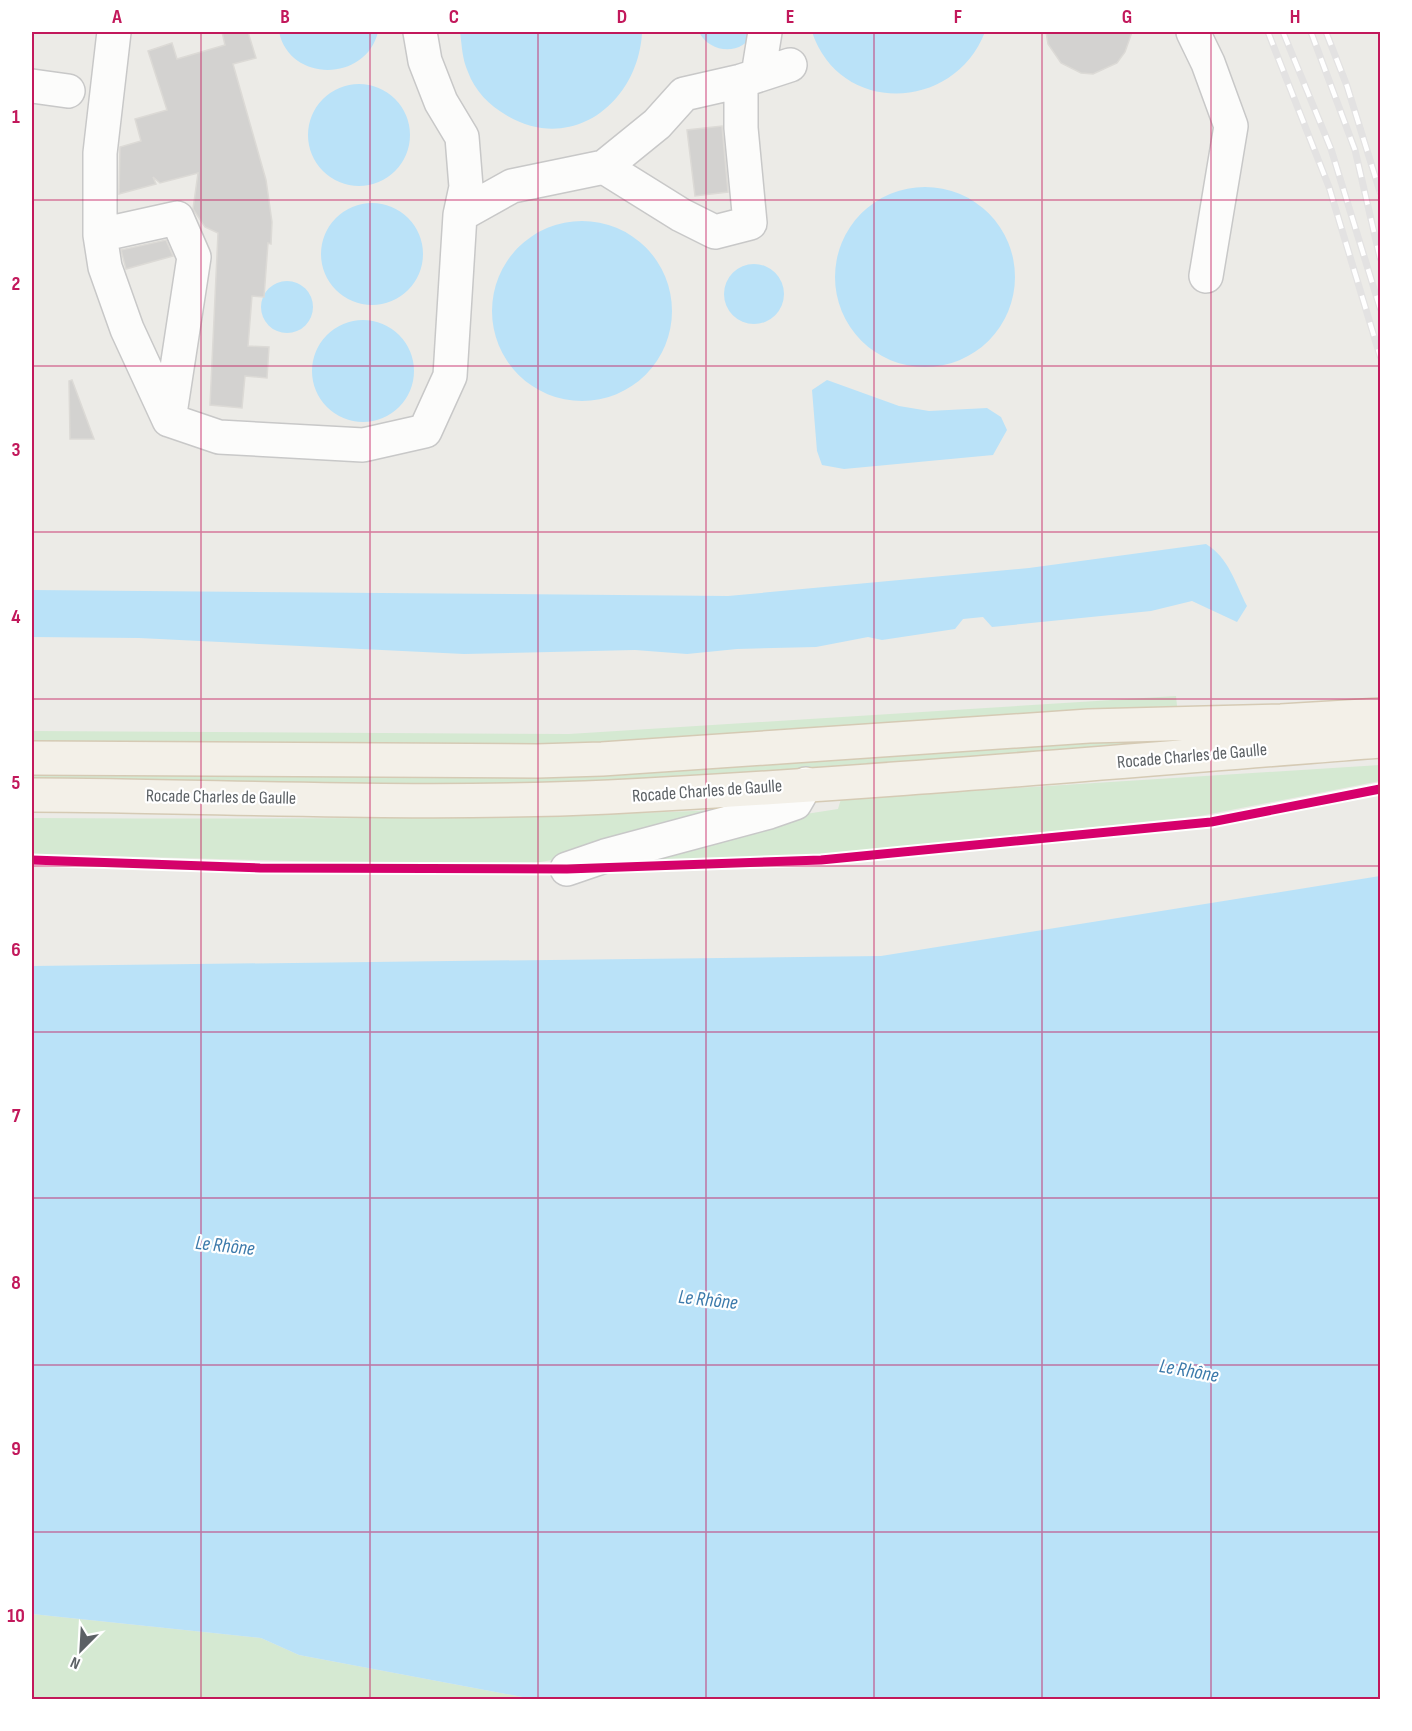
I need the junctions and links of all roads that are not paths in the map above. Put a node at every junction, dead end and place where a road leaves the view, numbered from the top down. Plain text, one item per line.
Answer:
1 (114, 32) edge
2 (420, 32) edge
3 (765, 32) edge
4 (1193, 32) edge
5 (790, 65) dead end
6 (749, 78) junction
7 (32, 86) edge
8 (68, 91) dead end
9 (604, 167) junction
10 (460, 215) junction
11 (100, 235) junction
12 (1206, 276) dead end
13 (169, 420) junction
14 (1380, 715) edge
15 (1380, 741) edge
16 (32, 758) edge
17 (806, 784) junction
18 (32, 795) edge
19 (567, 870) dead end

1 - 11 lane
2 - 10 lane
3 - 6 lane
4 - 12 lane
5 - 6 lane
6 - 9 lane
6 - 9 lane
7 - 8 lane
9 - 10 lane
10 - 13 lane
11 - 13 lane
11 - 13 lane
14 - 16 main road, Rocade Charles de Gaulle
15 - 17 main road, Rocade Charles de Gaulle
17 - 18 main road, Rocade Charles de Gaulle
17 - 19 lane

